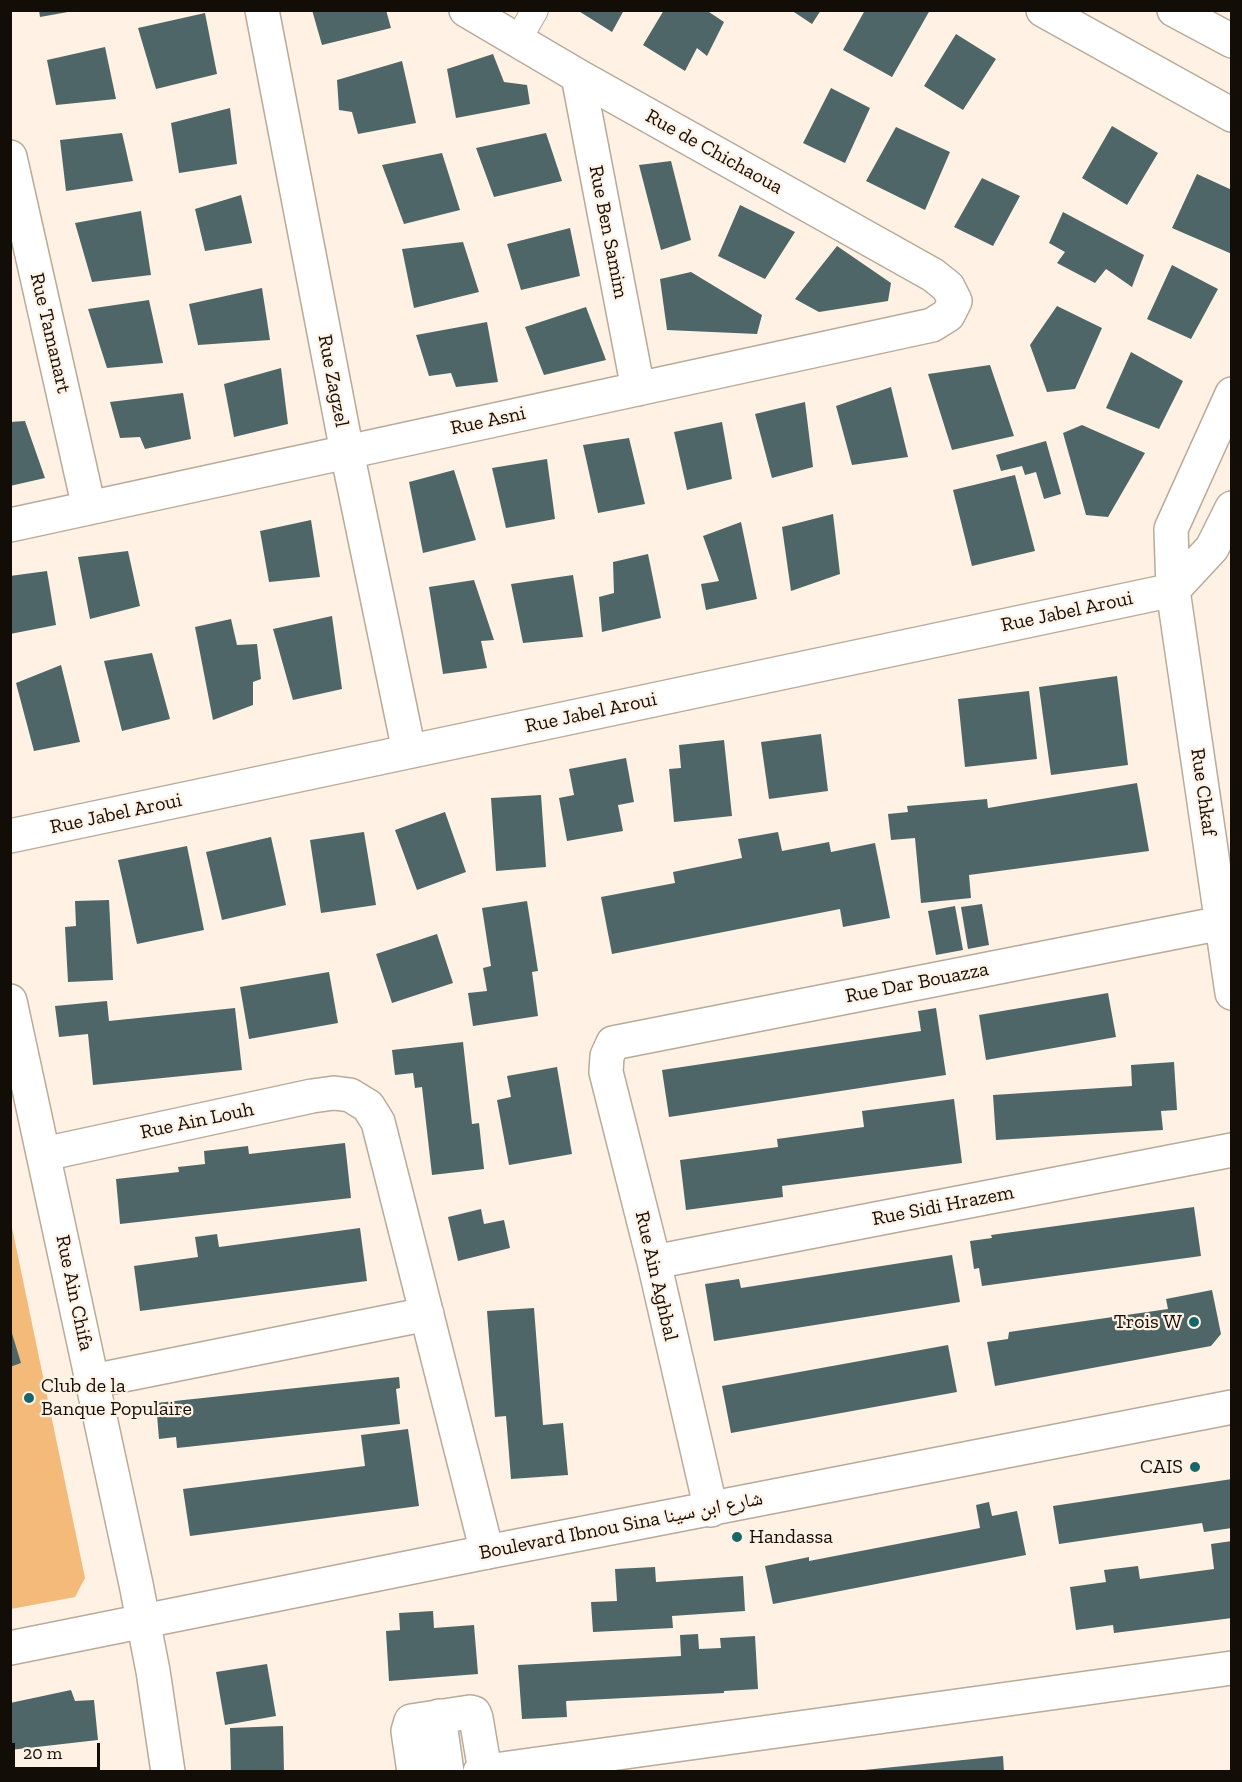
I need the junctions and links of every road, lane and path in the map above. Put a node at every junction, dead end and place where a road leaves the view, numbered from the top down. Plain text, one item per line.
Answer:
1 (262, 10) edge
2 (466, 10) edge
3 (534, 10) edge
4 (1043, 10) edge
5 (1174, 10) edge
6 (518, 39) junction
7 (1232, 41) edge
8 (578, 76) junction
9 (1232, 116) edge
10 (10, 157) edge
11 (955, 301) joint
12 (638, 389) junction
13 (1232, 394) edge
14 (347, 452) junction
15 (89, 508) junction
16 (1232, 508) edge
17 (10, 525) edge
18 (1173, 590) junction
19 (409, 751) junction
20 (10, 836) edge
21 (1227, 922) edge
22 (1232, 993) edge
23 (10, 1001) edge
24 (612, 1043) joint
25 (1232, 1150) edge
26 (44, 1154) junction
27 (654, 1262) junction
28 (427, 1314) junction
29 (93, 1381) junction
30 (1232, 1407) edge
31 (711, 1510) junction
32 (488, 1552) junction
33 (143, 1621) junction
34 (10, 1648) edge
35 (1232, 1668) edge
36 (439, 1716) junction
37 (485, 1771) edge
38 (168, 1772) edge
39 (414, 1772) edge
40 (447, 1772) edge
41 (480, 1772) edge

1 - 14 street, Rue Zagzel
2 - 6 street, Rue de Chichaoua
3 - 6 street
4 - 9 street
5 - 7 street
6 - 8 street, Rue de Chichaoua
8 - 11 street, Rue de Chichaoua
8 - 12 street, Rue Ben Samim
10 - 15 street, Rue Tamanart
11 - 12 street, Rue Asni
12 - 14 street, Rue Asni
13 - 18 street, Rue Chkaf
14 - 15 street, Rue Asni
14 - 19 street, Rue Zagzel
15 - 17 street, Rue Asni
16 - 18 street
18 - 19 street, Rue Jabel Aroui
18 - 21 street, Rue Chkaf
19 - 20 street, Rue Jabel Aroui
21 - 22 street, Rue Chkaf
21 - 24 street, Rue Dar Bouazza
23 - 26 street, Rue Ain Chifa
24 - 27 street, Rue Ain Aghbal
25 - 27 street, Rue Sidi Hrazem
26 - 28 street, Rue Ain Louh
26 - 29 street, Rue Ain Chifa
27 - 31 street, Rue Ain Aghbal
28 - 29 street
28 - 32 street
29 - 33 street, Rue Ain Chifa
30 - 31 street, Boulevard Ibnou Sina شارع ابن سينا
31 - 32 street, Boulevard Ibnou Sina شارع ابن سينا
32 - 33 street, Boulevard Ibnou Sina شارع ابن سينا
33 - 34 street, Boulevard Ibnou Sina شارع ابن سينا
33 - 38 street, Rue Ain Chifa
35 - 37 street
36 - 37 street
36 - 39 street
36 - 40 street
37 - 41 street

